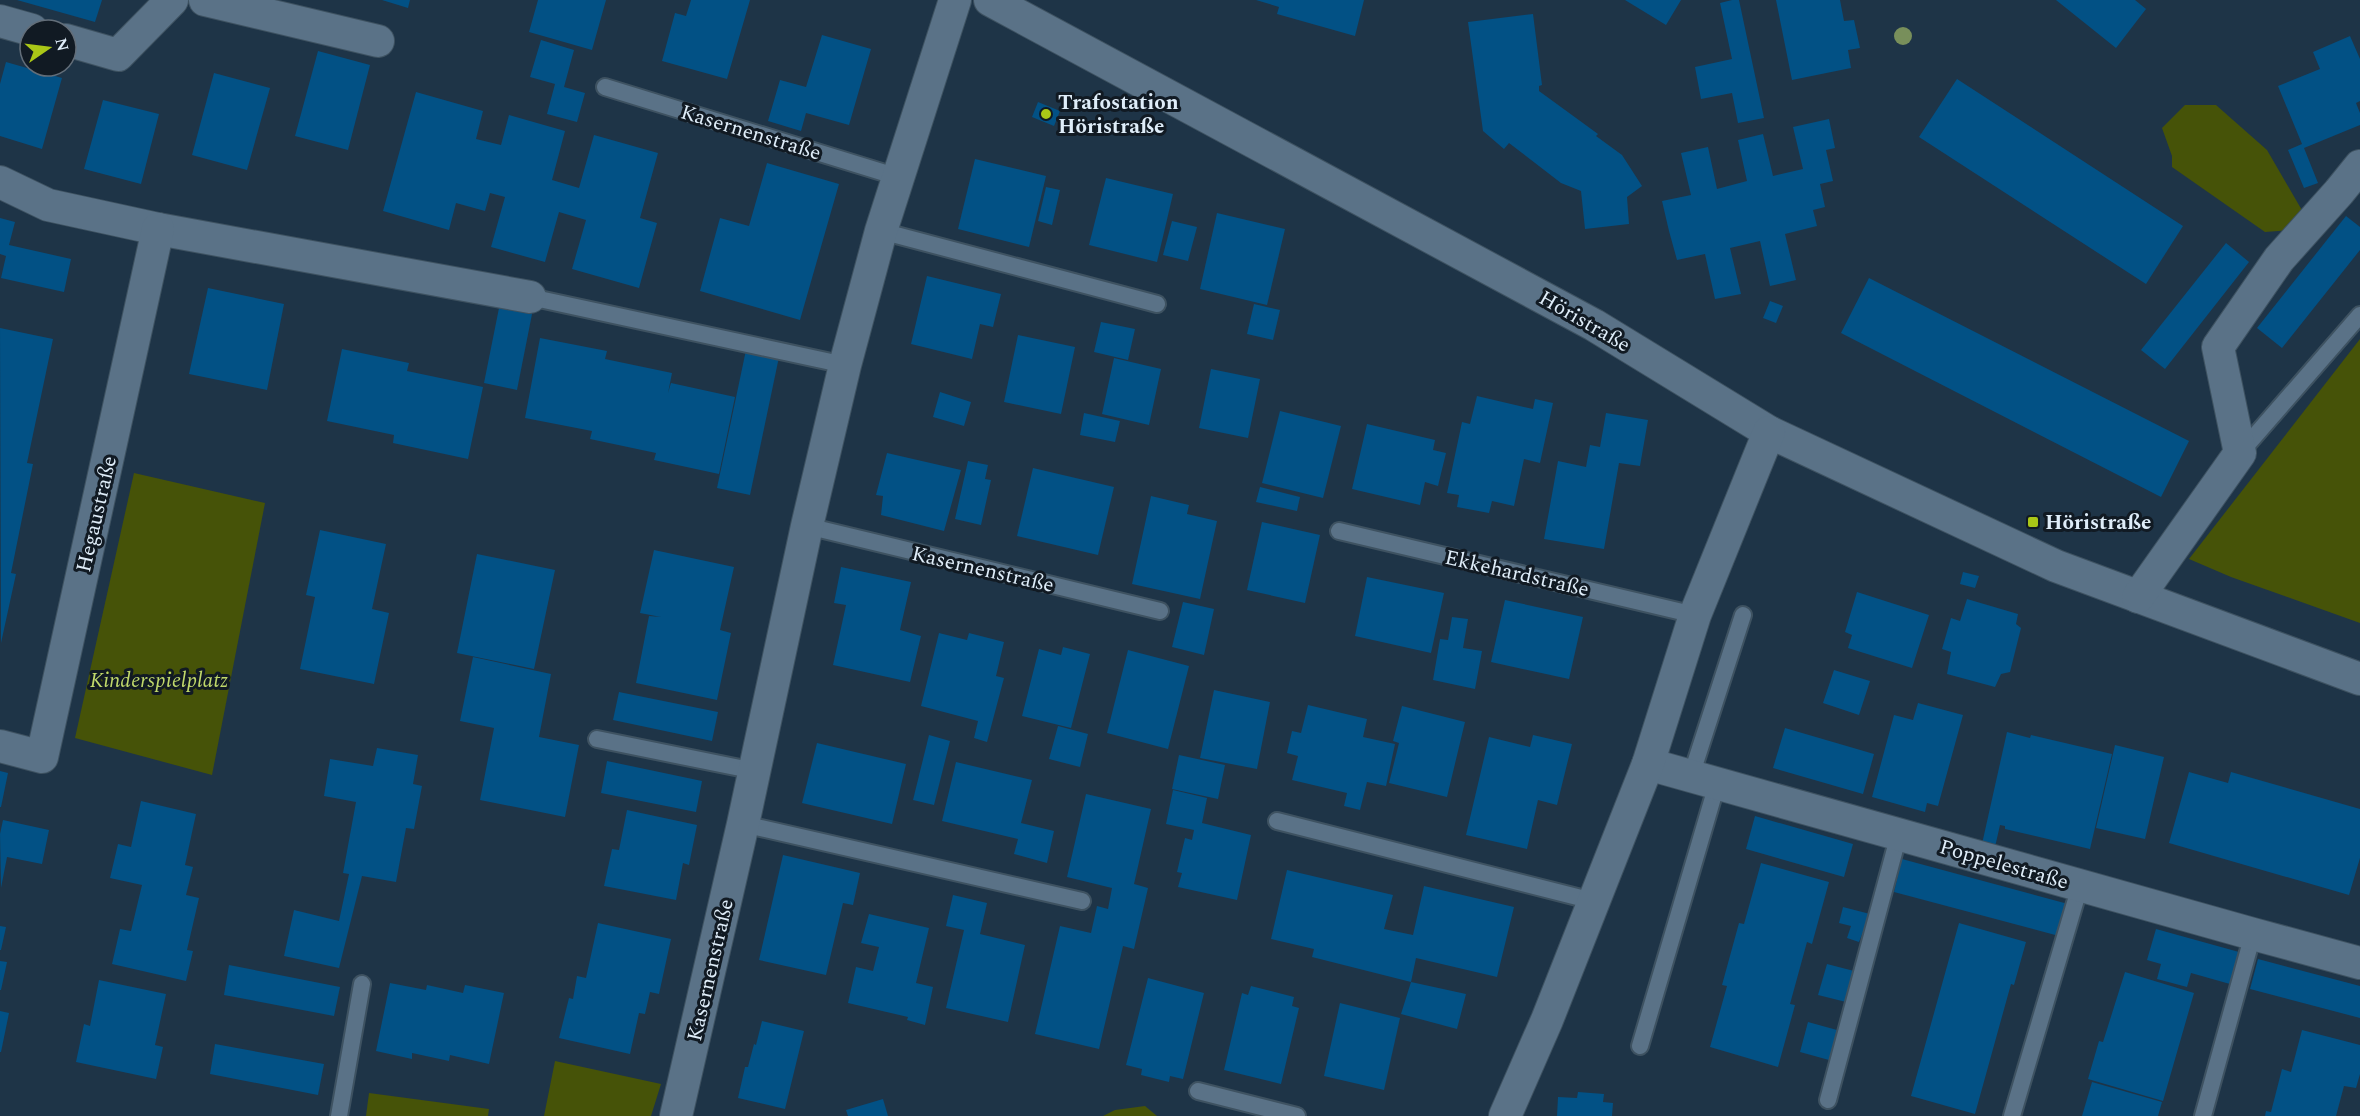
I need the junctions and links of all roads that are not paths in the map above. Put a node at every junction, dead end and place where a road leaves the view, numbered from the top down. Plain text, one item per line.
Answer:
1 (172, 0) edge
2 (205, 0) edge
3 (955, 0) edge
4 (990, 0) edge
5 (0, 21) edge
6 (18, 26) edge
7 (378, 41) dead end
8 (78, 43) edge
9 (605, 87) dead end
10 (2360, 166) edge
11 (897, 177) junction
12 (0, 182) edge
13 (158, 229) junction
14 (881, 231) junction
15 (530, 297) joint
16 (1156, 304) dead end
17 (2360, 315) edge
18 (845, 365) junction
19 (1769, 432) junction
20 (2240, 453) junction
21 (807, 526) junction
22 (1339, 531) dead end
23 (2138, 597) junction
24 (1160, 611) dead end
25 (1695, 615) junction
26 (1743, 615) dead end
27 (2360, 679) edge
28 (597, 739) dead end
29 (0, 746) edge
30 (1648, 764) junction
31 (755, 771) junction
32 (1704, 780) junction
33 (1277, 821) dead end
34 (743, 824) junction
35 (1899, 834) junction
36 (2080, 886) junction
37 (1082, 900) dead end
38 (1593, 901) junction
39 (2253, 934) junction
40 (2360, 963) edge
41 (362, 984) dead end
42 (1640, 1046) dead end
43 (1198, 1091) dead end
44 (1828, 1100) dead end
45 (339, 1116) edge
46 (676, 1116) edge
47 (1297, 1116) edge
48 (1505, 1116) edge
49 (2012, 1116) edge
50 (2203, 1116) edge

1 - 8 street
2 - 7 street
3 - 11 street, Kasernenstraße
4 - 19 street, Höristraße
5 - 6 street
9 - 11 lane, Kasernenstraße
10 - 20 street
11 - 14 street, Kasernenstraße
12 - 13 street
13 - 15 street
13 - 29 street, Hegaustraße
14 - 16 lane
14 - 18 street, Kasernenstraße
15 - 18 lane
17 - 20 lane
18 - 21 street, Kasernenstraße
19 - 23 street, Höristraße
19 - 25 street
20 - 23 street
21 - 24 lane, Kasernenstraße
21 - 31 street, Kasernenstraße
22 - 25 lane, Ekkehardstraße
23 - 27 street, Höristraße
25 - 30 street
26 - 32 lane
28 - 31 lane
30 - 32 street, Poppelestraße
30 - 38 street
31 - 34 street, Kasernenstraße
32 - 35 street, Poppelestraße
32 - 42 lane
33 - 38 lane
34 - 37 lane
34 - 46 street, Kasernenstraße
35 - 36 street, Poppelestraße
35 - 44 lane
36 - 39 street, Poppelestraße
36 - 49 lane
38 - 48 street
39 - 40 street, Poppelestraße
39 - 50 lane
41 - 45 lane
43 - 47 lane

